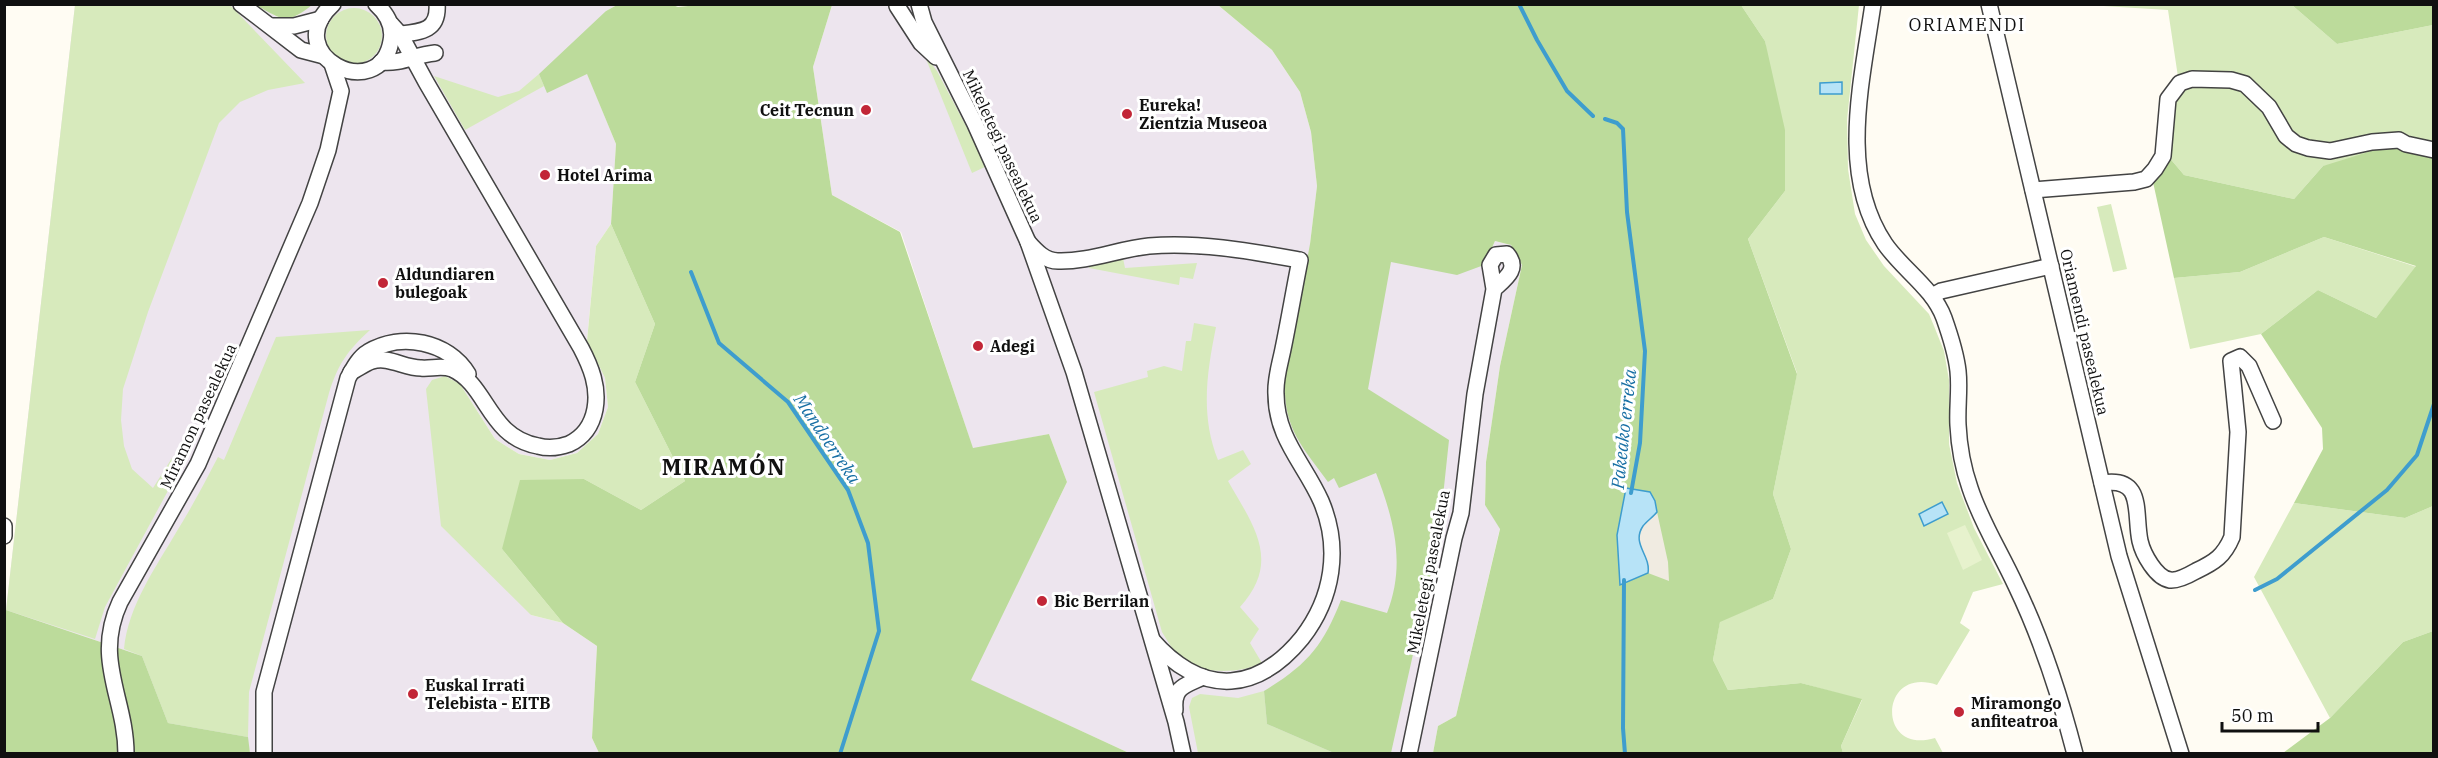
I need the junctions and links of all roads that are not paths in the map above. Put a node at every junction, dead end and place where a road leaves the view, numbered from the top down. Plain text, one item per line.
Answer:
1 (242, 4) edge
2 (333, 4) edge
3 (919, 4) edge
4 (1873, 4) edge
5 (1989, 4) edge
6 (438, 5) edge
7 (896, 5) edge
8 (379, 6) edge
9 (321, 19) junction
10 (271, 26) junction
11 (395, 29) junction
12 (435, 54) dead end
13 (413, 57) junction
14 (328, 60) junction
15 (381, 62) junction
16 (944, 66) junction
17 (362, 71) junction
18 (341, 91) junction
19 (2433, 150) edge
20 (2033, 190) junction
21 (1028, 242) junction
22 (2051, 266) junction
23 (1494, 290) dead end
24 (1932, 296) junction
25 (401, 341) junction
26 (445, 352) junction
27 (397, 363) junction
28 (415, 367) junction
29 (351, 372) junction
30 (472, 386) junction
31 (2273, 421) dead end
32 (2102, 483) junction
33 (4, 526) edge
34 (4, 536) edge
35 (1153, 641) junction
36 (1203, 677) junction
37 (1176, 722) junction
38 (126, 753) edge
39 (264, 753) edge
40 (1183, 753) edge
41 (1409, 753) edge
42 (2075, 753) edge
43 (2181, 753) edge

1 - 10 street
2 - 9 street
3 - 7 street, Mikeletegi pasealekua
3 - 16 street, Mikeletegi pasealekua
4 - 24 street
5 - 20 street, Oriamendi pasealekua
6 - 11 street
7 - 16 street, Mikeletegi pasealekua
8 - 11 street
9 - 10 street
9 - 14 street
10 - 14 street
11 - 13 street
11 - 15 street
12 - 13 street
13 - 15 street
13 - 30 street
14 - 17 street
14 - 18 street
15 - 17 street
16 - 21 street, Mikeletegi pasealekua
17 - 18 street
18 - 38 street, Miramon pasealekua
19 - 20 street
20 - 22 street, Oriamendi pasealekua
21 - 35 street, Mikeletegi pasealekua
21 - 36 street, Mikeletegi pasealekua
22 - 24 street
22 - 32 street, Oriamendi pasealekua
23 - 41 street, Mikeletegi pasealekua
24 - 42 street
25 - 26 street
25 - 27 street
25 - 29 street
26 - 28 street
26 - 30 street
27 - 28 street
27 - 29 street
28 - 30 street
29 - 39 street
31 - 32 street
32 - 43 street, Oriamendi pasealekua
33 - 34 street
35 - 36 street, Mikeletegi pasealekua
35 - 37 street, Mikeletegi pasealekua
36 - 37 street
37 - 40 street, Mikeletegi pasealekua

